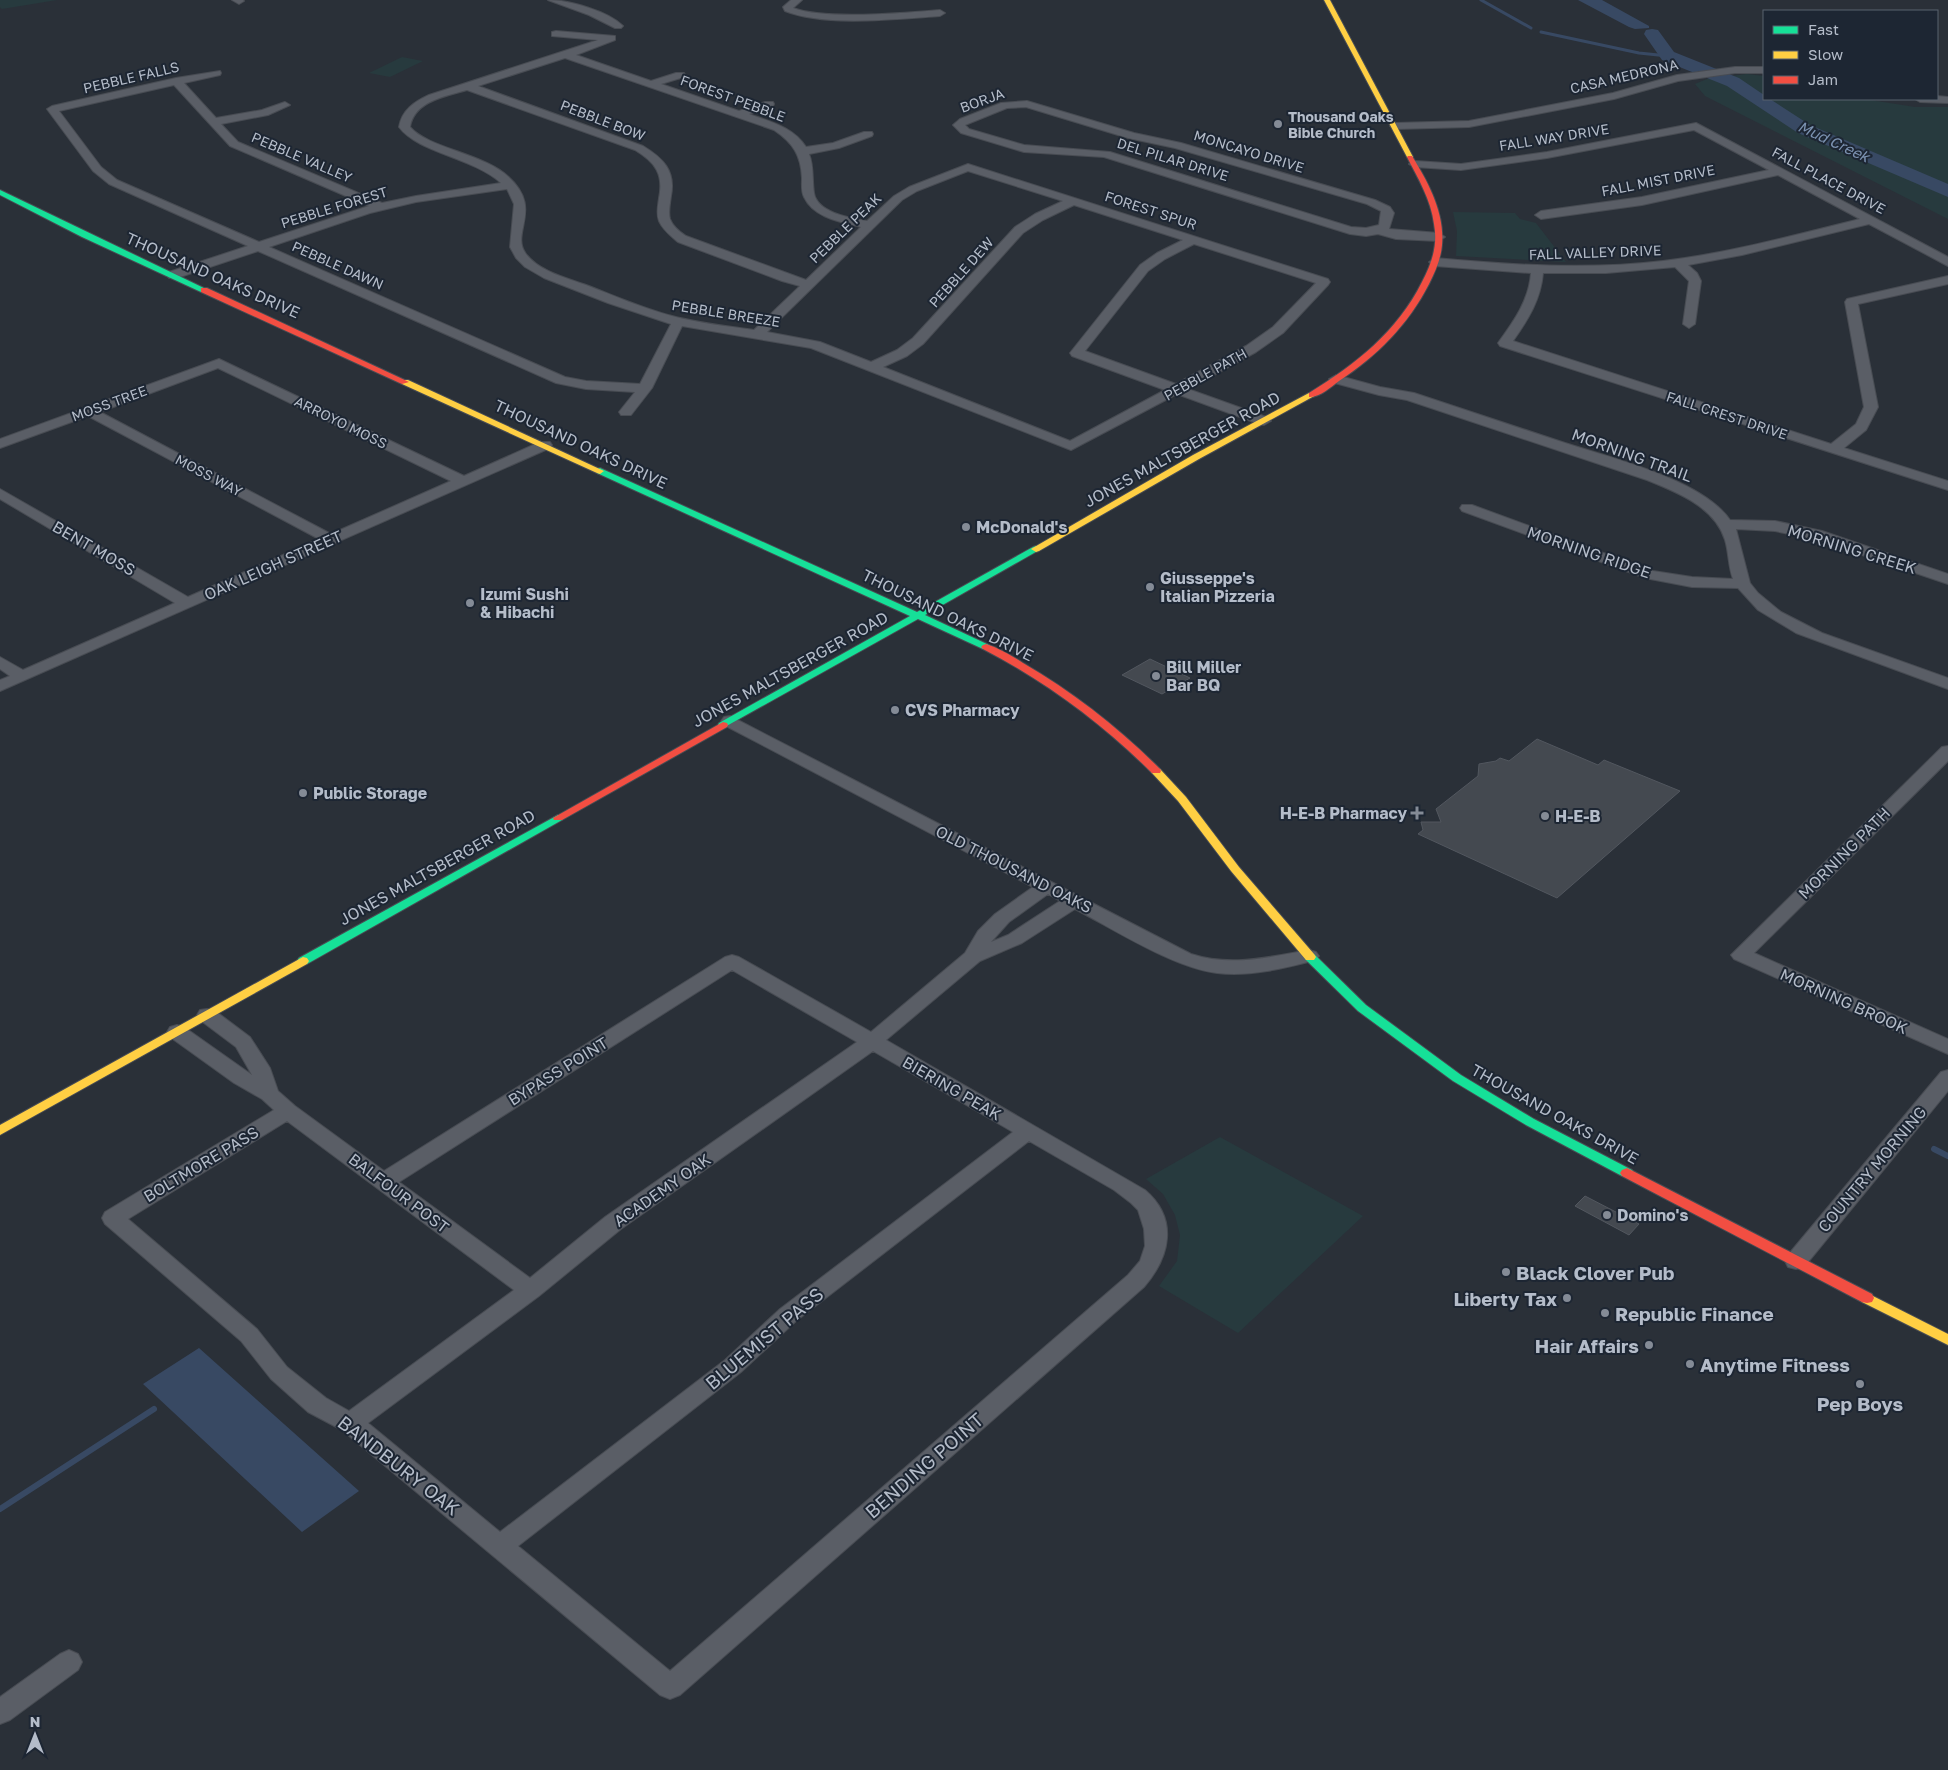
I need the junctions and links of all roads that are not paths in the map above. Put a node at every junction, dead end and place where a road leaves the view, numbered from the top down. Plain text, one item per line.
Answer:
1 (553, 0) edge
2 (575, 0) edge
3 (797, 0) edge
4 (1327, 0) edge
5 (564, 3) junction
6 (940, 13) dead end
7 (618, 26) dead end
8 (556, 34) dead end
9 (565, 56) junction
10 (1763, 70) edge
11 (216, 73) dead end
12 (680, 75) dead end
13 (1695, 76) joint
14 (176, 81) junction
15 (652, 84) junction
16 (466, 86) junction
17 (769, 104) dead end
18 (1017, 104) joint
19 (285, 105) dead end
20 (52, 109) joint
21 (740, 114) junction
22 (1492, 119) joint
23 (212, 122) junction
24 (1393, 122) junction
25 (958, 125) joint
26 (1696, 126) joint
27 (868, 134) dead end
28 (804, 151) junction
29 (1415, 164) junction
30 (968, 167) joint
31 (1781, 171) junction
32 (509, 185) junction
33 (0, 192) edge
34 (1073, 201) junction
35 (381, 206) junction
36 (1541, 215) dead end
37 (1872, 220) junction
38 (870, 225) junction
39 (1378, 230) junction
40 (1439, 237) junction
41 (1193, 240) junction
42 (258, 247) junction
43 (1435, 262) junction
44 (1678, 262) junction
45 (1948, 262) edge
46 (1537, 270) junction
47 (173, 275) junction
48 (1948, 280) edge
49 (1324, 282) joint
50 (808, 284) junction
51 (678, 322) junction
52 (1689, 324) dead end
53 (758, 333) junction
54 (1505, 343) joint
55 (219, 363) joint
56 (872, 367) junction
57 (1349, 372) junction
58 (1336, 379) junction
59 (645, 388) junction
60 (1178, 389) junction
61 (1409, 396) junction
62 (88, 411) junction
63 (626, 412) dead end
64 (1264, 421) junction
65 (0, 444) edge
66 (546, 445) junction
67 (1071, 446) joint
68 (1833, 449) junction
69 (463, 481) junction
70 (1948, 486) edge
71 (0, 493) edge
72 (1468, 508) dead end
73 (1724, 524) junction
74 (331, 540) junction
75 (1948, 579) edge
76 (1743, 584) junction
77 (187, 603) junction
78 (917, 616) junction
79 (0, 662) edge
80 (22, 676) junction
81 (1948, 684) edge
82 (0, 686) edge
83 (730, 721) junction
84 (1948, 751) edge
85 (1047, 886) junction
86 (1075, 900) junction
87 (1741, 955) joint
88 (1309, 956) junction
89 (973, 957) junction
90 (732, 961) joint
91 (207, 1015) junction
92 (177, 1032) junction
93 (871, 1042) junction
94 (1948, 1047) edge
95 (1948, 1077) edge
96 (269, 1094) junction
97 (288, 1111) junction
98 (0, 1131) edge
99 (1028, 1132) junction
100 (384, 1181) junction
101 (113, 1218) joint
102 (1157, 1230) joint
103 (1796, 1261) junction
104 (531, 1290) junction
105 (1948, 1340) edge
106 (351, 1423) junction
107 (500, 1546) junction
108 (69, 1662) dead end
109 (670, 1687) joint
110 (0, 1712) edge

1 - 5 street
2 - 5 street
3 - 6 street
4 - 24 main road, JONES MALTSBERGER ROAD
5 - 7 street
8 - 9 street
9 - 15 street, FOREST PEBBLE
9 - 16 street
10 - 13 street, CASA MEDRONA
11 - 14 street, PEBBLE FALLS
12 - 15 street
13 - 22 street, CASA MEDRONA
14 - 20 street, PEBBLE FALLS
14 - 23 street, PEBBLE VALLEY
15 - 21 street, FOREST PEBBLE
16 - 32 street, PEBBLE BREEZE
16 - 50 street, PEBBLE BOW
17 - 21 street
18 - 25 street, BORJA
18 - 39 street, MONCAYO DRIVE
19 - 23 street
20 - 42 street, PEBBLE DAWN
21 - 28 street, FOREST PEBBLE
22 - 24 street, CASA MEDRONA
23 - 35 street, PEBBLE VALLEY
24 - 29 main road, JONES MALTSBERGER ROAD
25 - 39 street, DEL PILAR DRIVE
26 - 29 street, FALL WAY DRIVE
26 - 31 street, FALL PLACE DRIVE
27 - 28 street
28 - 38 street
29 - 40 main road, JONES MALTSBERGER ROAD
30 - 34 street, FOREST SPUR
30 - 38 street, PEBBLE PEAK
31 - 36 street, FALL MIST DRIVE
31 - 37 street, FALL PLACE DRIVE
32 - 35 street, PEBBLE FOREST
32 - 51 street, PEBBLE BREEZE
33 - 47 main road, THOUSAND OAKS DRIVE
34 - 41 street, FOREST SPUR
34 - 56 street, PEBBLE DEW
35 - 42 street, PEBBLE FOREST
37 - 44 street, FALL VALLEY DRIVE
37 - 45 street, FALL PLACE DRIVE
38 - 50 street, PEBBLE PEAK
39 - 40 street
40 - 43 main road, JONES MALTSBERGER ROAD
41 - 49 street, FOREST SPUR
41 - 60 street
42 - 47 street, PEBBLE FOREST
42 - 59 street, PEBBLE DAWN
43 - 46 street, FALL VALLEY DRIVE
43 - 57 main road, JONES MALTSBERGER ROAD
44 - 46 street, FALL VALLEY DRIVE
44 - 52 street
46 - 54 street
47 - 66 main road, THOUSAND OAKS DRIVE
48 - 68 street
49 - 60 street, PEBBLE PATH
50 - 53 street, PEBBLE PEAK
51 - 53 street, PEBBLE BREEZE
51 - 59 street
53 - 56 street, PEBBLE BREEZE
54 - 68 street, FALL CREST DRIVE
55 - 62 street, MOSS TREE
55 - 69 street, ARROYO MOSS
56 - 67 street, PEBBLE BREEZE
57 - 58 main road, JONES MALTSBERGER ROAD
57 - 61 street, MORNING TRAIL
58 - 61 street, MORNING TRAIL
58 - 64 main road, JONES MALTSBERGER ROAD
59 - 63 street
60 - 64 street
60 - 67 street, PEBBLE PATH
61 - 73 street, MORNING TRAIL
62 - 65 street, MOSS TREE
62 - 74 street, MOSS WAY
64 - 78 main road, JONES MALTSBERGER ROAD
66 - 69 street, OAK LEIGH STREET
66 - 78 main road, THOUSAND OAKS DRIVE
68 - 70 street, FALL CREST DRIVE
69 - 74 street, OAK LEIGH STREET
71 - 77 street, BENT MOSS
72 - 76 street, MORNING RIDGE
73 - 75 street, MORNING CREEK
73 - 76 street, MORNING TRAIL
74 - 77 street, OAK LEIGH STREET
76 - 81 street, MORNING TRAIL
77 - 80 street, OAK LEIGH STREET
78 - 83 main road, JONES MALTSBERGER ROAD
78 - 88 main road, THOUSAND OAKS DRIVE
79 - 80 street
80 - 82 street, OAK LEIGH STREET
83 - 85 street, OLD THOUSAND OAKS
83 - 91 main road, JONES MALTSBERGER ROAD
84 - 87 street, MORNING PATH
85 - 86 street, OLD THOUSAND OAKS
85 - 89 street, ACADEMY OAK
86 - 88 street, OLD THOUSAND OAKS
86 - 89 street, ACADEMY OAK
87 - 94 street, MORNING BROOK
88 - 103 main road, THOUSAND OAKS DRIVE
89 - 93 street, ACADEMY OAK
90 - 93 street, BIERING PEAK
90 - 100 street, BYPASS POINT
91 - 92 main road, JONES MALTSBERGER ROAD
91 - 96 street, BALFOUR POST
92 - 96 street, BALFOUR POST
92 - 98 main road, JONES MALTSBERGER ROAD
93 - 99 street, BIERING PEAK
93 - 104 street, ACADEMY OAK
95 - 103 street, COUNTRY MORNING
96 - 97 street, BALFOUR POST
97 - 100 street, BALFOUR POST
97 - 101 street, BOLTMORE PASS
99 - 102 street, BIERING PEAK
99 - 107 street, BLUEMIST PASS
100 - 104 street, BALFOUR POST
101 - 106 street, BANDBURY OAK
102 - 109 street, BENDING POINT
103 - 105 main road, THOUSAND OAKS DRIVE
104 - 106 street, ACADEMY OAK
106 - 107 street, BANDBURY OAK
107 - 109 street, BANDBURY OAK
108 - 110 street

